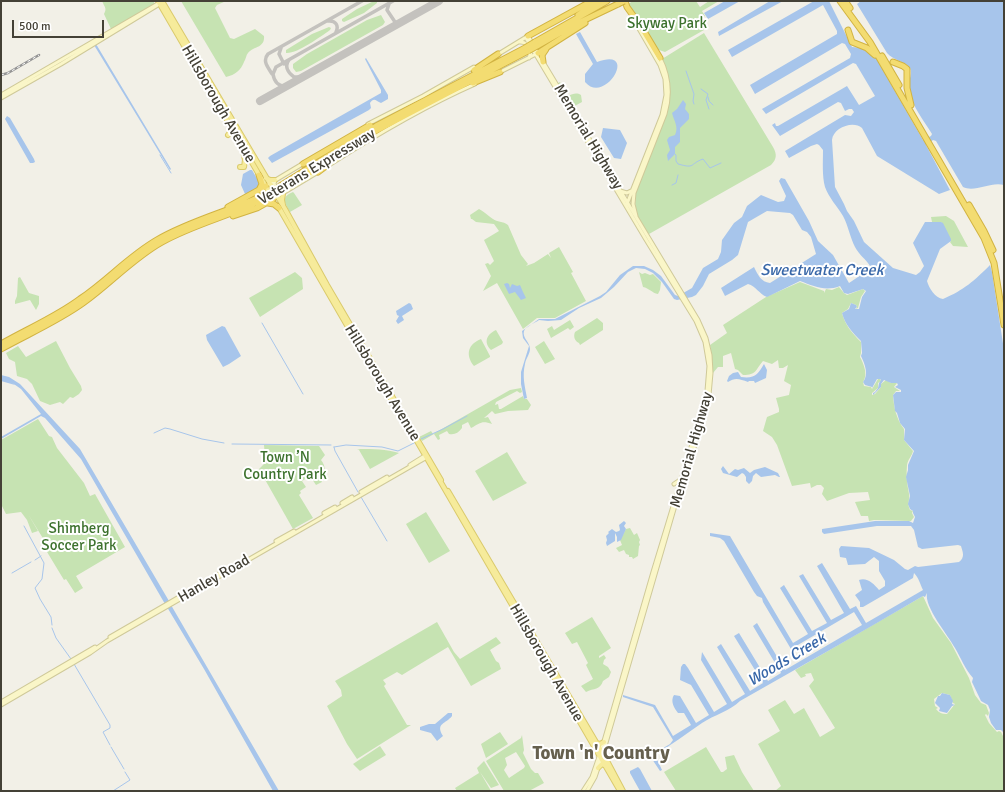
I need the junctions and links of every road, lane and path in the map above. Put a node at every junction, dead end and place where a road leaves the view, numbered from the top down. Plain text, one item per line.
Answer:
1 (592, 1) edge
2 (598, 1) edge
3 (607, 1) edge
4 (624, 1) edge
5 (840, 1) edge
6 (844, 1) edge
7 (160, 2) edge
8 (619, 2) edge
9 (626, 9) joint
10 (848, 10) junction
11 (596, 15) junction
12 (862, 31) junction
13 (527, 37) junction
14 (544, 37) junction
15 (518, 43) junction
16 (536, 44) junction
17 (184, 45) junction
18 (548, 47) junction
19 (526, 49) junction
20 (498, 54) junction
21 (539, 57) junction
22 (530, 58) junction
23 (660, 58) joint
24 (196, 61) junction
25 (882, 63) junction
26 (890, 69) junction
27 (500, 72) junction
28 (485, 73) junction
29 (203, 78) junction
30 (459, 81) junction
31 (215, 92) junction
32 (446, 93) junction
33 (1, 97) edge
34 (220, 100) junction
35 (911, 105) junction
36 (222, 111) junction
37 (392, 117) junction
38 (377, 130) junction
39 (234, 132) junction
40 (228, 135) dead end
41 (927, 137) junction
42 (238, 139) junction
43 (931, 142) junction
44 (254, 157) junction
45 (303, 164) junction
46 (240, 167) dead end
47 (318, 172) junction
48 (947, 173) junction
49 (259, 175) junction
50 (266, 178) junction
51 (275, 180) junction
52 (953, 184) junction
53 (268, 185) junction
54 (615, 186) junction
55 (282, 189) junction
56 (633, 190) junction
57 (258, 191) junction
58 (620, 191) junction
59 (963, 195) junction
60 (270, 198) junction
61 (627, 206) junction
62 (282, 209) junction
63 (967, 209) junction
64 (286, 220) junction
65 (638, 221) junction
66 (203, 223) junction
67 (298, 234) junction
68 (987, 245) junction
69 (651, 246) junction
70 (995, 258) junction
71 (995, 271) junction
72 (326, 290) junction
73 (335, 299) junction
74 (73, 307) junction
75 (1003, 315) edge
76 (1004, 324) edge
77 (358, 342) junction
78 (1, 344) edge
79 (1, 348) edge
80 (386, 389) junction
81 (704, 410) junction
82 (406, 421) junction
83 (426, 456) junction
84 (680, 480) junction
85 (674, 484) dead end
86 (337, 507) junction
87 (329, 510) junction
88 (459, 513) junction
89 (321, 516) junction
90 (261, 550) junction
91 (654, 573) junction
92 (214, 578) junction
93 (502, 584) junction
94 (511, 604) junction
95 (520, 613) junction
96 (520, 620) junction
97 (530, 630) junction
98 (554, 675) junction
99 (569, 700) junction
100 (1, 703) edge
101 (614, 712) junction
102 (582, 722) junction
103 (604, 742) junction
104 (596, 743) junction
105 (601, 754) junction
106 (606, 766) junction
107 (598, 768) junction
108 (583, 791) edge
109 (587, 791) edge
110 (620, 791) edge
111 (623, 791) edge

1 - 13 highway
2 - 14 highway
3 - 14 highway, Veterans Expressway
4 - 8 highway, Veterans Expressway, bridge
4 - 23 highway
5 - 10 highway
6 - 10 highway
7 - 17 main road, Hillsborough Avenue
7 - 24 main road, Hillsborough Avenue
7 - 33 main road
8 - 9 highway
8 - 11 highway, Veterans Expressway
9 - 56 main road
10 - 12 highway
10 - 26 highway
11 - 16 highway, Veterans Expressway
11 - 18 highway
12 - 25 highway
12 - 25 highway
13 - 15 main road
13 - 21 main road, Memorial Highway
14 - 16 highway, Veterans Expressway
15 - 20 main road
15 - 22 main road
16 - 19 highway, Veterans Expressway, bridge
17 - 24 main road
17 - 29 main road, Hillsborough Avenue
18 - 21 highway
18 - 21 highway
19 - 28 highway, Veterans Expressway
19 - 30 highway, Veterans Expressway
20 - 30 highway
20 - 45 main road
21 - 22 main road
21 - 54 main road, Memorial Highway
22 - 27 main road
23 - 65 main road
24 - 31 main road, Hillsborough Avenue
25 - 41 highway
26 - 35 highway
26 - 35 highway
27 - 32 highway
27 - 47 main road
28 - 32 highway, Veterans Expressway
28 - 55 highway
29 - 31 main road
29 - 36 main road, Hillsborough Avenue
30 - 37 highway, Veterans Expressway
31 - 34 main road, Hillsborough Avenue
32 - 38 highway, Veterans Expressway
34 - 39 main road
34 - 44 main road, Hillsborough Avenue
35 - 41 highway
36 - 39 main road, Hillsborough Avenue
36 - 40 main road
37 - 45 highway
37 - 55 highway, Veterans Expressway
38 - 47 highway
38 - 55 highway, Veterans Expressway
39 - 42 main road, Hillsborough Avenue
39 - 44 main road
41 - 43 highway
42 - 46 main road
42 - 49 main road, Hillsborough Avenue
43 - 48 highway
43 - 59 highway
44 - 50 main road, Hillsborough Avenue
45 - 51 main road
47 - 55 main road
48 - 52 highway
48 - 59 highway
49 - 53 main road, Hillsborough Avenue
49 - 57 highway
50 - 51 main road
50 - 53 main road, Hillsborough Avenue
51 - 53 main road
51 - 55 main road
52 - 63 highway
52 - 63 highway
53 - 57 highway
53 - 60 main road, Hillsborough Avenue
54 - 58 main road, Memorial Highway
54 - 61 main road, Memorial Highway
55 - 60 highway, Veterans Expressway, bridge
55 - 60 main road
55 - 62 main road
56 - 58 main road
56 - 61 main road
57 - 66 highway
58 - 61 main road, Memorial Highway
59 - 70 highway
60 - 62 main road, Hillsborough Avenue
60 - 62 highway
60 - 66 highway, Veterans Expressway
61 - 65 main road, Memorial Highway
61 - 69 main road, Memorial Highway
62 - 64 main road, Hillsborough Avenue
62 - 67 main road, Hillsborough Avenue
63 - 68 highway
64 - 67 main road
64 - 72 main road, Hillsborough Avenue
65 - 69 main road, Memorial Highway
66 - 74 highway, Veterans Expressway
67 - 73 main road, Hillsborough Avenue
68 - 70 highway
68 - 71 highway
69 - 81 main road, Memorial Highway
70 - 71 highway
70 - 75 highway
71 - 75 highway
72 - 73 main road
72 - 77 main road, Hillsborough Avenue
73 - 77 main road, Hillsborough Avenue
74 - 78 highway, Veterans Expressway
74 - 79 highway, Veterans Expressway
75 - 76 highway
77 - 80 main road, Hillsborough Avenue
77 - 80 main road, Hillsborough Avenue
80 - 82 main road, Hillsborough Avenue
81 - 84 main road, Memorial Highway
81 - 91 main road, Memorial Highway
82 - 83 main road, Hillsborough Avenue
82 - 83 main road, Hillsborough Avenue
83 - 86 main road, Hanley Road
83 - 88 main road, Hillsborough Avenue
83 - 88 main road, Hillsborough Avenue
84 - 85 main road
84 - 91 main road, Memorial Highway
86 - 87 main road, Hanley Road
86 - 89 main road, Hanley Road
87 - 89 main road, Hanley Road
87 - 89 main road
88 - 93 main road, Hillsborough Avenue
88 - 93 main road, Hillsborough Avenue
89 - 90 main road, Hanley Road
90 - 92 main road, Hanley Road
90 - 92 main road, Hanley Road
91 - 101 main road, Memorial Highway
92 - 100 main road, Hanley Road
93 - 94 main road, Hillsborough Avenue
93 - 95 main road, Hillsborough Avenue
94 - 95 main road
94 - 96 main road, Hillsborough Avenue
95 - 97 main road, Hillsborough Avenue
96 - 97 main road
96 - 98 main road, Hillsborough Avenue
97 - 98 main road, Hillsborough Avenue
98 - 99 main road, Hillsborough Avenue
99 - 102 main road, Hillsborough Avenue
99 - 102 main road, Hillsborough Avenue
101 - 103 main road, Memorial Highway
101 - 105 main road, Memorial Highway
102 - 104 main road, Hillsborough Avenue
102 - 105 main road, Hillsborough Avenue
103 - 104 main road
103 - 105 main road, Memorial Highway
104 - 105 main road, Hillsborough Avenue
105 - 106 main road, Hillsborough Avenue
105 - 107 main road
105 - 108 main road
105 - 111 main road
106 - 107 main road
106 - 110 main road, Hillsborough Avenue
107 - 109 main road

